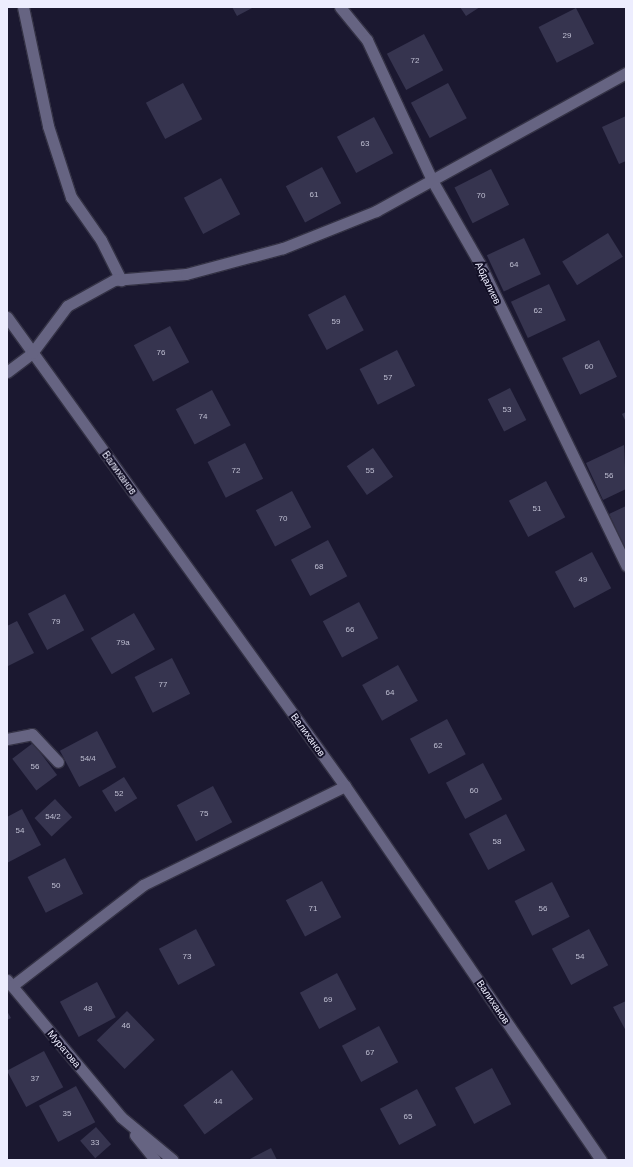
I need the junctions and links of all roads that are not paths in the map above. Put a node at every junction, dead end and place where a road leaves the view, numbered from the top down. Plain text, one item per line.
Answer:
1 (23, 7) edge
2 (340, 7) edge
3 (626, 73) edge
4 (433, 182) junction
5 (121, 280) junction
6 (7, 316) edge
7 (32, 353) junction
8 (7, 372) edge
9 (626, 565) edge
10 (7, 740) edge
11 (58, 762) dead end
12 (345, 786) junction
13 (10, 983) edge
14 (121, 1118) junction
15 (155, 1160) edge
16 (173, 1160) edge
17 (602, 1160) edge

1 - 5 street
2 - 4 street, Абдалиев
3 - 4 street
4 - 5 street
4 - 9 street, Абдалиев
5 - 7 street
6 - 7 street, Валиханов
7 - 8 street
7 - 12 street, Валиханов
10 - 11 street
12 - 13 street
12 - 17 street, Валиханов
13 - 14 street, Муратова
14 - 15 street, Муратова
14 - 16 street, Муратова

